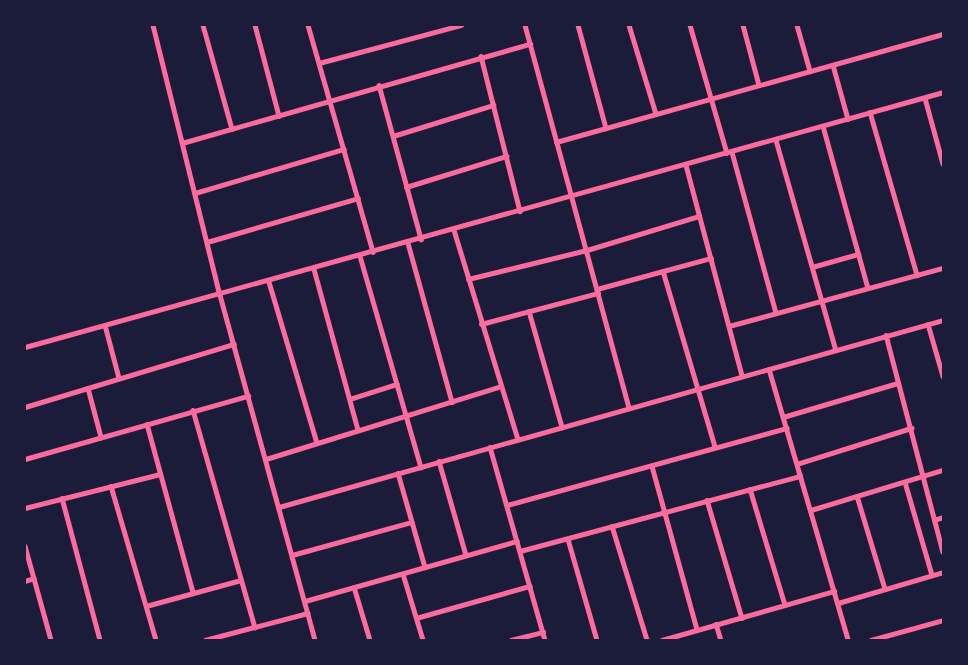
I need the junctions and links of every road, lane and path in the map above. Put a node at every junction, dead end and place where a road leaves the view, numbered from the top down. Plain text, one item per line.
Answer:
1 (153, 25) edge
2 (203, 25) edge
3 (254, 25) edge
4 (308, 25) edge
5 (461, 25) edge
6 (525, 25) edge
7 (578, 25) edge
8 (629, 25) edge
9 (690, 25) edge
10 (743, 25) edge
11 (797, 25) edge
12 (943, 34) edge
13 (530, 44) junction
14 (481, 56) junction
15 (319, 63) junction
16 (833, 65) junction
17 (810, 71) junction
18 (379, 85) junction
19 (759, 85) junction
20 (943, 92) edge
21 (925, 98) junction
22 (711, 99) junction
23 (330, 102) junction
24 (493, 105) junction
25 (870, 112) junction
26 (656, 114) junction
27 (279, 116) junction
28 (848, 118) junction
29 (823, 126) junction
30 (606, 128) junction
31 (232, 129) junction
32 (393, 136) junction
33 (776, 140) junction
34 (556, 142) junction
35 (182, 143) junction
36 (344, 149) junction
37 (730, 152) junction
38 (941, 152) edge
39 (506, 156) junction
40 (943, 164) edge
41 (686, 165) junction
42 (406, 187) junction
43 (195, 193) junction
44 (573, 197) junction
45 (358, 198) junction
46 (520, 211) junction
47 (699, 216) junction
48 (454, 230) junction
49 (421, 239) junction
50 (207, 242) junction
51 (408, 243) junction
52 (587, 250) junction
53 (374, 252) junction
54 (858, 254) junction
55 (360, 256) junction
56 (710, 258) junction
57 (812, 267) junction
58 (943, 268) edge
59 (314, 269) junction
60 (663, 271) junction
61 (917, 275) junction
62 (468, 279) junction
63 (269, 282) junction
64 (868, 288) junction
65 (598, 291) junction
66 (220, 295) junction
67 (823, 299) junction
68 (529, 311) junction
69 (776, 313) junction
70 (943, 320) edge
71 (481, 324) junction
72 (928, 324) junction
73 (105, 326) junction
74 (729, 326) junction
75 (886, 335) junction
76 (234, 344) junction
77 (25, 347) edge
78 (836, 350) junction
79 (769, 369) junction
80 (742, 376) junction
81 (943, 376) edge
82 (119, 378) junction
83 (898, 383) junction
84 (397, 384) junction
85 (499, 387) junction
86 (88, 388) junction
87 (698, 388) junction
88 (248, 396) junction
89 (350, 399) junction
90 (452, 402) junction
91 (25, 407) edge
92 (629, 408) junction
93 (193, 410) junction
94 (406, 416) junction
95 (783, 417) junction
96 (147, 424) junction
97 (562, 427) junction
98 (787, 428) junction
99 (911, 428) junction
100 (358, 430) junction
101 (101, 437) junction
102 (518, 439) junction
103 (317, 443) junction
104 (716, 446) junction
105 (490, 447) junction
106 (25, 458) edge
107 (266, 459) junction
108 (439, 462) junction
109 (797, 464) junction
110 (652, 466) junction
111 (421, 467) junction
112 (943, 470) edge
113 (398, 473) junction
114 (160, 474) junction
115 (923, 475) junction
116 (800, 476) junction
117 (905, 482) junction
118 (111, 486) junction
119 (750, 489) junction
120 (857, 496) junction
121 (62, 498) junction
122 (707, 500) junction
123 (507, 505) junction
124 (279, 507) junction
125 (25, 508) edge
126 (810, 510) junction
127 (662, 512) junction
128 (943, 517) edge
129 (934, 520) junction
130 (412, 522) junction
131 (612, 526) junction
132 (568, 539) junction
133 (517, 541) junction
134 (25, 546) edge
135 (520, 551) junction
136 (943, 552) edge
137 (292, 555) junction
138 (466, 555) junction
139 (425, 567) junction
140 (943, 572) edge
141 (403, 574) junction
142 (932, 575) junction
143 (34, 578) junction
144 (241, 580) junction
145 (25, 581) edge
146 (530, 586) junction
147 (354, 587) junction
148 (885, 589) junction
149 (193, 592) junction
150 (834, 592) junction
151 (305, 601) junction
152 (838, 603) junction
153 (785, 605) junction
154 (146, 606) junction
155 (308, 613) junction
156 (416, 618) junction
157 (742, 618) junction
158 (943, 620) edge
159 (716, 624) junction
160 (256, 626) junction
161 (697, 629) junction
162 (543, 632) junction
163 (674, 638) edge
164 (848, 639) edge
165 (51, 640) edge
166 (100, 640) edge
167 (156, 640) edge
168 (205, 640) edge
169 (315, 640) edge
170 (370, 640) edge
171 (423, 640) edge
172 (512, 640) edge
173 (545, 640) edge
174 (597, 640) edge
175 (647, 640) edge
176 (662, 640) edge
177 (721, 640) edge
178 (841, 640) edge
179 (871, 640) edge

1 - 35 street
2 - 31 street
3 - 27 street
4 - 15 street
5 - 15 street
6 - 13 street
7 - 30 street
8 - 26 street
9 - 22 street
10 - 19 street
11 - 17 street
12 - 16 street
13 - 14 street
13 - 34 street
14 - 18 street
14 - 24 street
15 - 23 street
16 - 17 street
16 - 28 street
17 - 19 street
18 - 23 street
18 - 32 street
19 - 22 street
20 - 21 street
21 - 25 street
21 - 38 street
22 - 26 street
22 - 37 street
23 - 27 street
23 - 36 street
24 - 32 street
24 - 39 street
25 - 28 street
25 - 61 street
26 - 30 street
27 - 31 street
28 - 29 street
29 - 33 street
29 - 54 street
30 - 34 street
31 - 35 street
32 - 42 street
33 - 37 street
33 - 57 street
34 - 44 street
35 - 43 street
36 - 43 street
36 - 45 street
37 - 41 street
37 - 69 street
38 - 40 street
39 - 42 street
39 - 46 street
41 - 44 street
41 - 47 street
42 - 49 street
43 - 50 street
44 - 46 street
44 - 52 street
45 - 50 street
45 - 53 street
46 - 48 street
47 - 52 street
47 - 56 street
48 - 49 street
48 - 62 street
49 - 51 street
50 - 66 street
51 - 53 street
51 - 90 street
52 - 62 street
52 - 65 street
53 - 55 street
54 - 57 street
54 - 64 street
55 - 59 street
55 - 84 street
56 - 60 street
56 - 74 street
57 - 67 street
58 - 61 street
59 - 63 street
59 - 89 street
60 - 65 street
60 - 87 street
61 - 64 street
62 - 71 street
63 - 66 street
63 - 103 street
64 - 67 street
65 - 68 street
65 - 92 street
66 - 73 street
66 - 76 street
67 - 69 street
67 - 78 street
68 - 71 street
68 - 97 street
69 - 74 street
70 - 72 street
71 - 85 street
72 - 75 street
72 - 81 street
73 - 77 street
73 - 82 street
74 - 80 street
75 - 78 street
75 - 83 street
76 - 82 street
76 - 88 street
78 - 79 street
79 - 80 street
79 - 95 street
80 - 87 street
82 - 86 street
83 - 95 street
83 - 99 street
84 - 89 street
84 - 94 street
85 - 90 street
85 - 102 street
86 - 91 street
86 - 101 street
87 - 92 street
87 - 104 street
88 - 93 street
88 - 107 street
89 - 100 street
90 - 94 street
92 - 97 street
93 - 96 street
93 - 144 street
94 - 100 street
94 - 111 street
95 - 98 street
96 - 101 street
96 - 114 street
97 - 102 street
98 - 104 street
98 - 109 street
99 - 109 street
99 - 115 street
100 - 103 street
101 - 106 street
102 - 105 street
103 - 107 street
104 - 110 street
105 - 108 street
105 - 123 street
107 - 124 street
108 - 111 street
108 - 138 street
109 - 116 street
110 - 123 street
110 - 127 street
111 - 113 street
112 - 115 street
113 - 124 street
113 - 130 street
114 - 118 street
114 - 149 street
115 - 117 street
115 - 129 street
116 - 119 street
116 - 126 street
117 - 120 street
117 - 142 street
118 - 121 street
118 - 154 street
119 - 122 street
119 - 153 street
120 - 126 street
120 - 148 street
121 - 125 street
121 - 166 street
122 - 127 street
122 - 157 street
123 - 133 street
124 - 137 street
126 - 150 street
127 - 131 street
127 - 161 street
128 - 129 street
129 - 136 street
130 - 137 street
130 - 139 street
131 - 132 street
131 - 175 street
132 - 135 street
132 - 174 street
133 - 135 street
133 - 138 street
134 - 143 street
135 - 146 street
137 - 151 street
138 - 139 street
139 - 141 street
140 - 142 street
141 - 147 street
141 - 156 street
142 - 148 street
143 - 145 street
143 - 165 street
144 - 149 street
144 - 160 street
146 - 156 street
146 - 162 street
147 - 151 street
147 - 170 street
148 - 152 street
149 - 154 street
150 - 152 street
150 - 153 street
151 - 155 street
152 - 164 street
153 - 157 street
154 - 167 street
155 - 160 street
155 - 169 street
156 - 171 street
157 - 159 street
158 - 179 street
159 - 161 street
159 - 177 street
160 - 168 street
161 - 163 street
162 - 172 street
162 - 173 street
163 - 176 street
164 - 178 street

